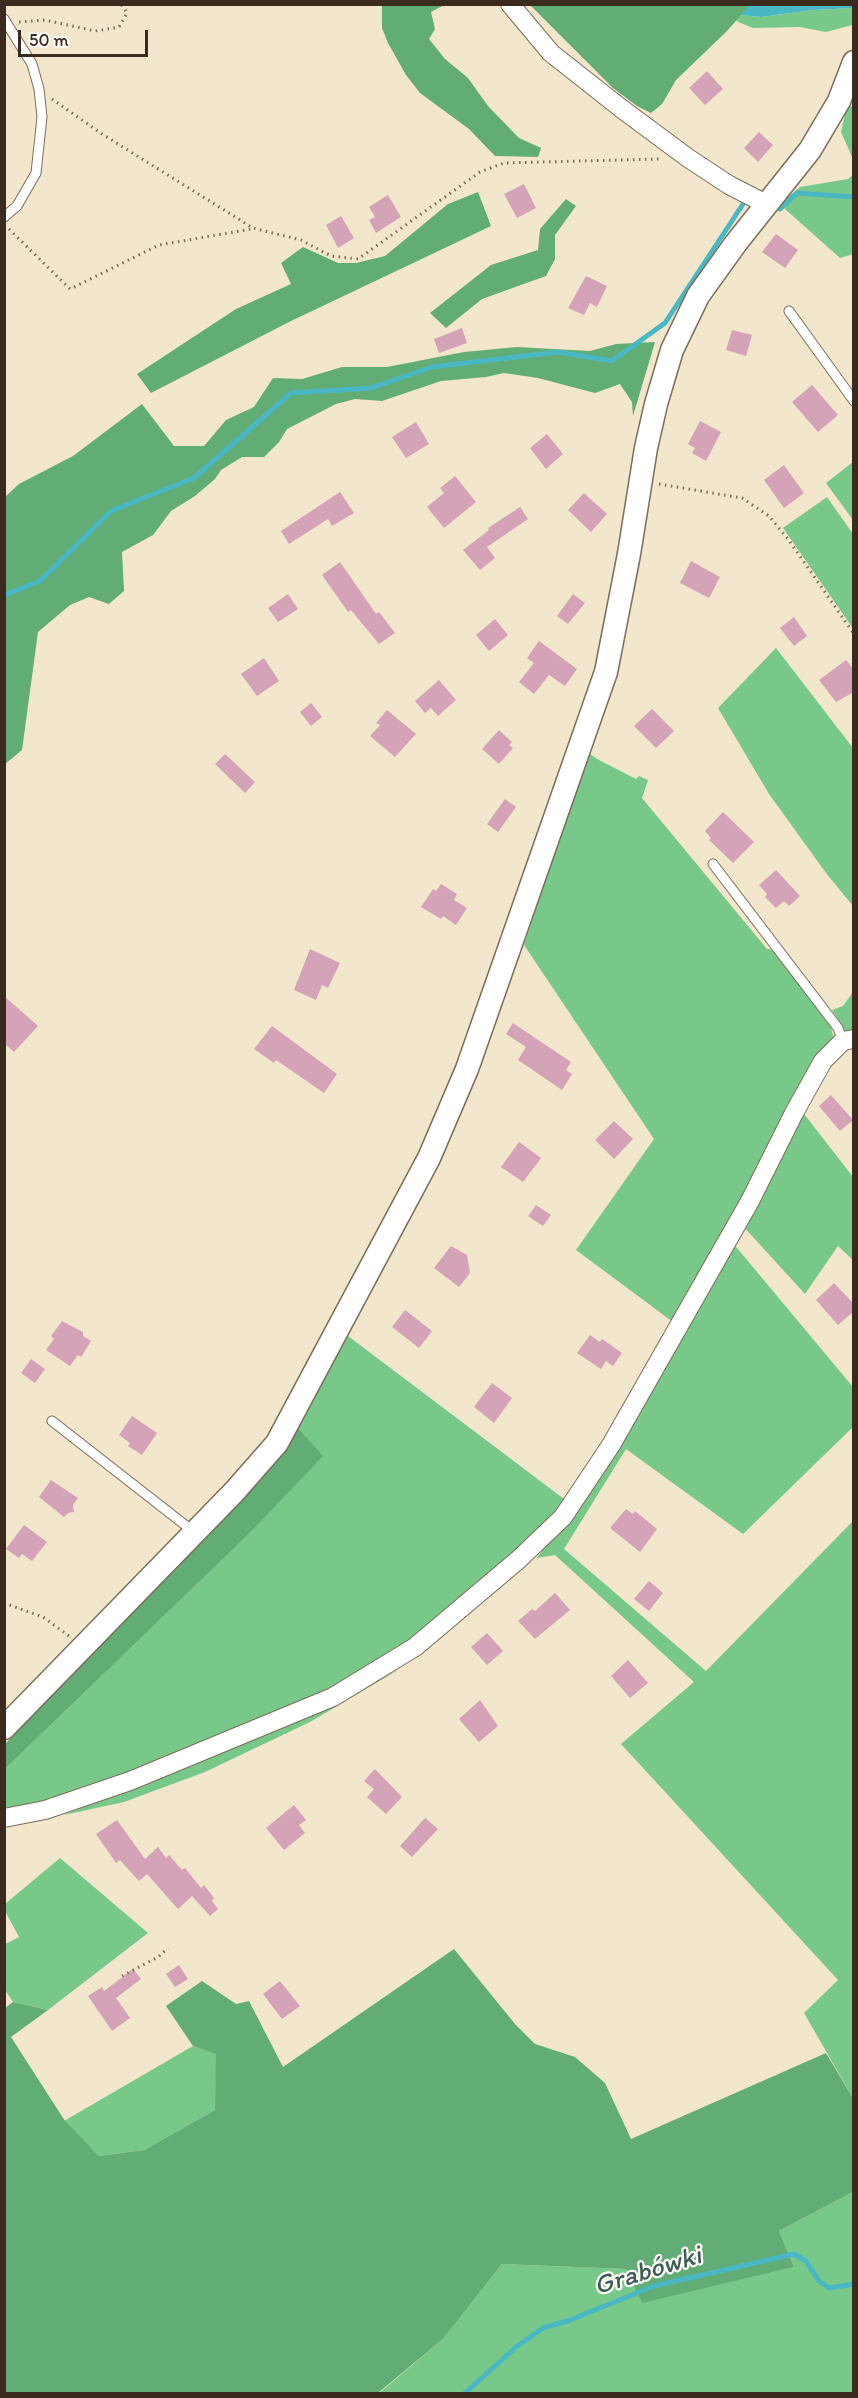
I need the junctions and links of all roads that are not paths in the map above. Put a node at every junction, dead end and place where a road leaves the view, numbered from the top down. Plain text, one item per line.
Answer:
1 (510, 4) edge
2 (6, 21) edge
3 (854, 62) edge
4 (768, 205) junction
5 (4, 217) edge
6 (789, 311) dead end
7 (854, 401) edge
8 (713, 864) dead end
9 (848, 1040) edge
10 (52, 1421) dead end
11 (195, 1532) junction
12 (4, 1728) edge
13 (4, 1818) edge

1 - 4 street
2 - 5 lane
3 - 4 street
4 - 11 street
6 - 7 lane
8 - 9 lane
9 - 13 street
10 - 11 lane
11 - 12 street

